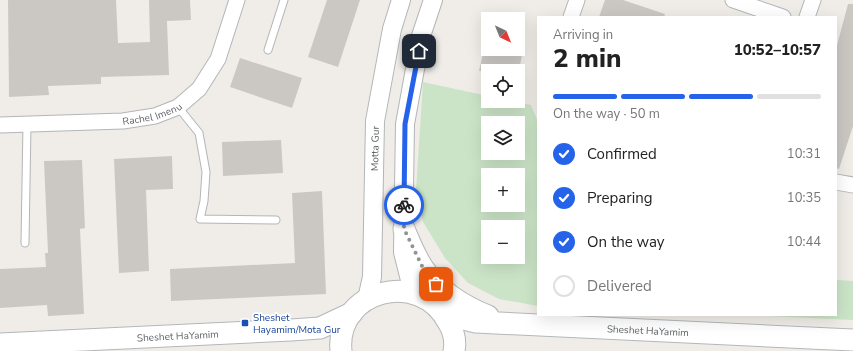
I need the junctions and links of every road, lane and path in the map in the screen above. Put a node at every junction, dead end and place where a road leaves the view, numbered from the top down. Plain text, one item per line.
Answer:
1 (237, 0) edge
2 (284, 0) edge
3 (401, 0) edge
4 (433, 0) edge
5 (577, 0) edge
6 (733, 0) edge
7 (813, 0) edge
8 (571, 16) edge
9 (780, 16) edge
10 (807, 16) edge
11 (268, 50) dead end
12 (178, 108) junction
13 (27, 124) junction
14 (0, 125) edge
15 (837, 182) edge
16 (853, 185) edge
17 (276, 220) dead end
18 (404, 229) junction
19 (25, 243) dead end
20 (421, 295) junction
21 (360, 306) junction
22 (444, 314) junction
23 (503, 323) junction
24 (853, 340) edge
25 (0, 344) edge
26 (341, 351) edge
27 (454, 351) edge

1 - 12 street, Rachel Imenu
2 - 11 lane
3 - 21 street, Motta Gur
4 - 18 street
5 - 8 street
6 - 9 street
7 - 10 street
12 - 13 street, Rachel Imenu
12 - 17 lane
13 - 14 street, Rachel Imenu
13 - 19 lane
15 - 16 street
18 - 20 street
18 - 23 main road
20 - 21 main road, Sheshet HaYamim
20 - 22 main road
21 - 25 main road, Sheshet HaYamim
21 - 26 main road
22 - 23 main road, Sheshet HaYamim
22 - 27 main road
23 - 24 main road, Sheshet HaYamim

